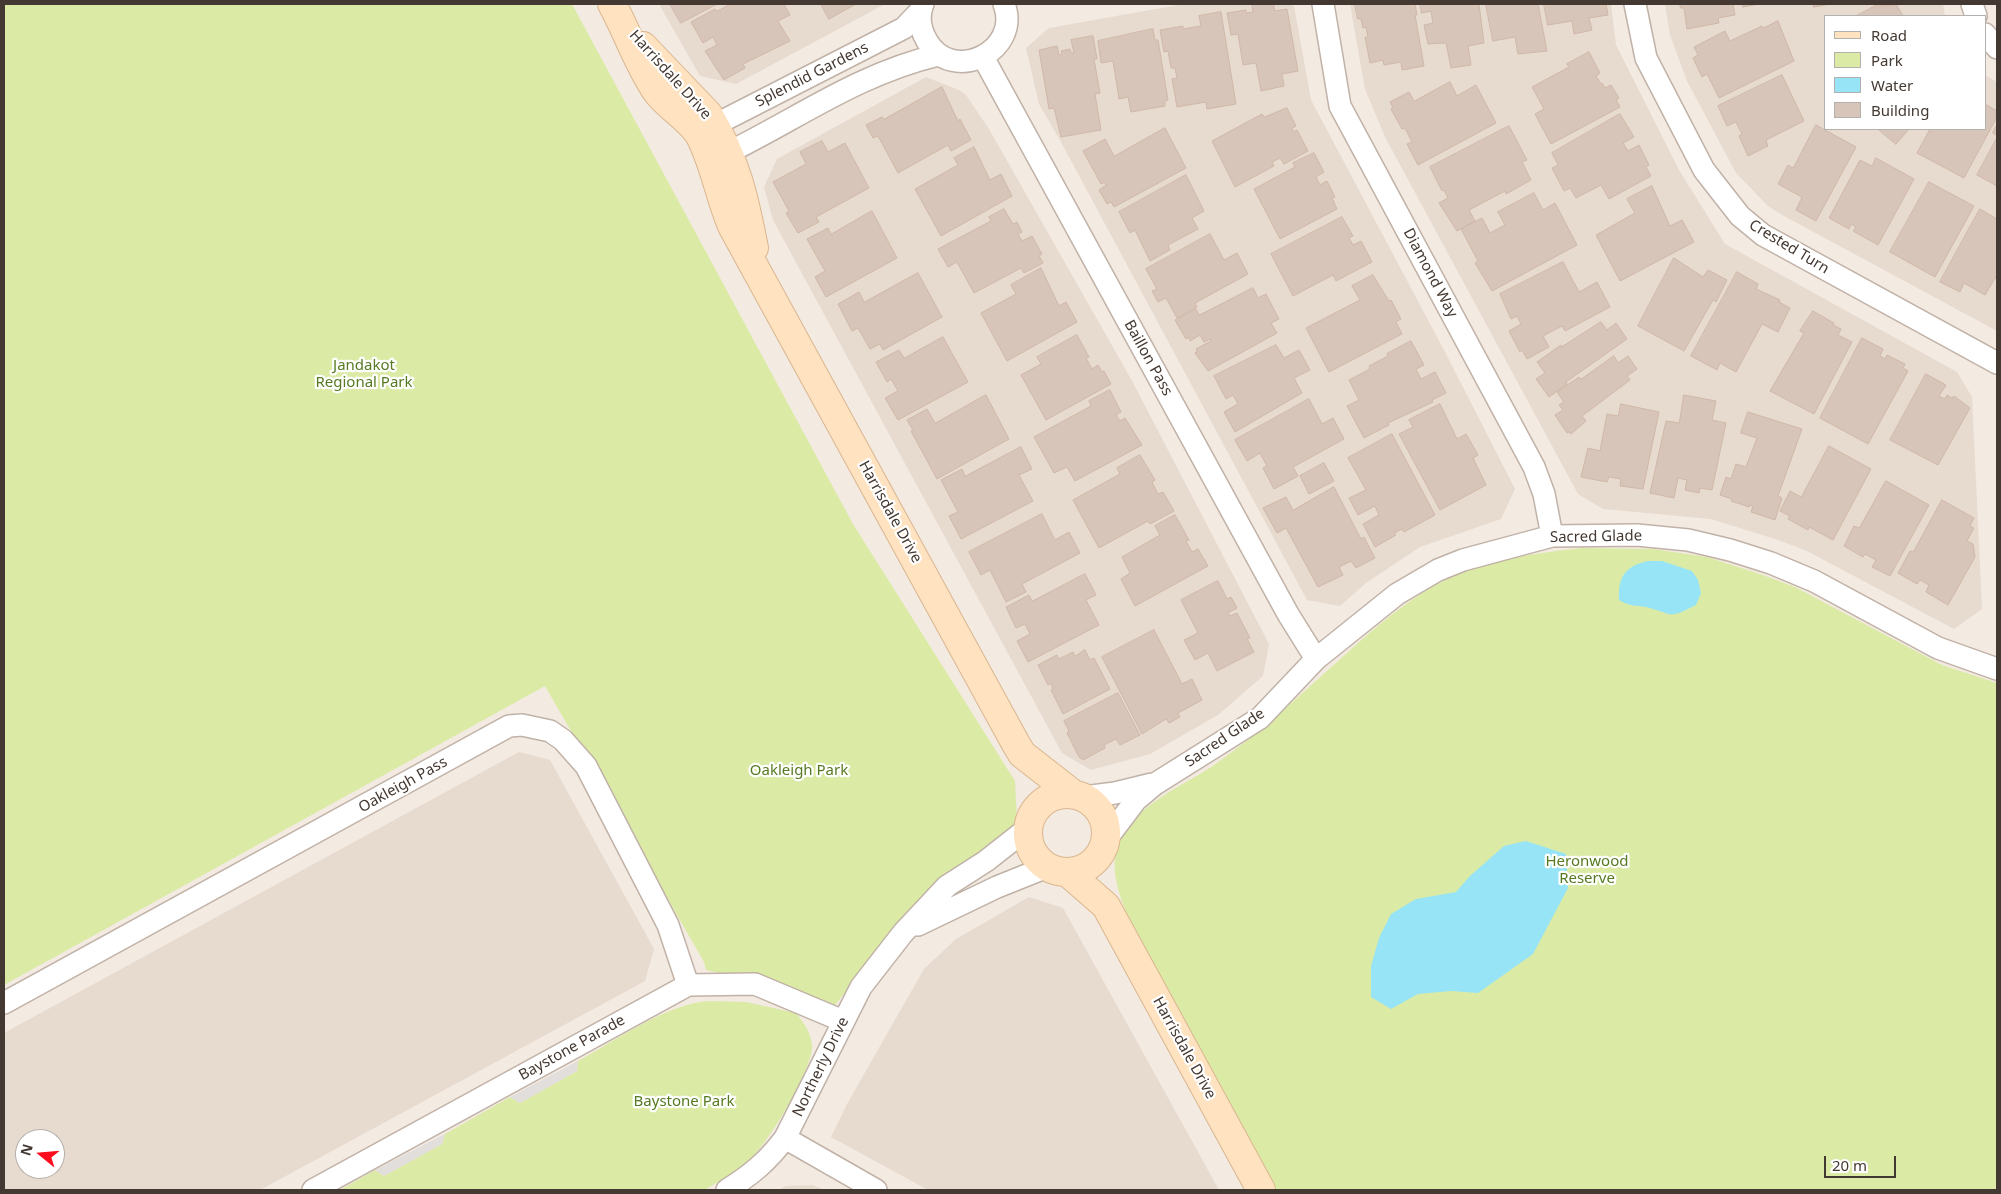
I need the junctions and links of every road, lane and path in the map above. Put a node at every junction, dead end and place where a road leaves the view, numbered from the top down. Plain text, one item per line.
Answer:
1 (1005, 4) edge
2 (1323, 4) edge
3 (1636, 4) edge
4 (922, 7) edge
5 (617, 13) edge
6 (1986, 35) edge
7 (1997, 48) edge
8 (938, 54) junction
9 (983, 57) junction
10 (707, 130) junction
11 (720, 156) junction
12 (1997, 364) edge
13 (1552, 536) junction
14 (1316, 659) junction
15 (1997, 669) edge
16 (1022, 754) junction
17 (1155, 784) junction
18 (1078, 795) junction
19 (1031, 819) junction
20 (1103, 847) junction
21 (1057, 870) junction
22 (1106, 906) junction
23 (902, 933) junction
24 (688, 984) junction
25 (4, 1003) edge
26 (843, 1022) junction
27 (785, 1138) junction
28 (313, 1190) edge
29 (727, 1190) edge
30 (876, 1190) edge
31 (1261, 1190) edge

1 - 9 street
2 - 13 street, Diamond Way
3 - 12 street, Crested Turn
4 - 8 street
4 - 10 street, Splendid Gardens
5 - 10 street, Harrisdale Drive
6 - 7 street
8 - 9 street
8 - 11 street, Splendid Gardens
9 - 14 street, Baillon Pass
10 - 11 street, Harrisdale Drive
11 - 16 street, Harrisdale Drive
13 - 14 street, Sacred Glade
13 - 15 street, Sacred Glade
14 - 17 street, Sacred Glade
16 - 18 street, Harrisdale Drive
16 - 19 street, Harrisdale Drive
17 - 18 street, Sacred Glade
17 - 20 street, Sacred Glade
18 - 19 street
18 - 20 street
19 - 21 street
19 - 23 street, Northerly Drive
20 - 21 street
20 - 22 street, Harrisdale Drive
21 - 22 street, Harrisdale Drive
21 - 23 street, Northerly Drive
22 - 31 street, Harrisdale Drive
23 - 26 street, Northerly Drive
24 - 25 street, Oakleigh Pass
24 - 26 street, Baystone Parade
24 - 28 street, Baystone Parade
26 - 27 street, Northerly Drive
27 - 29 street, Northerly Drive
27 - 30 street

